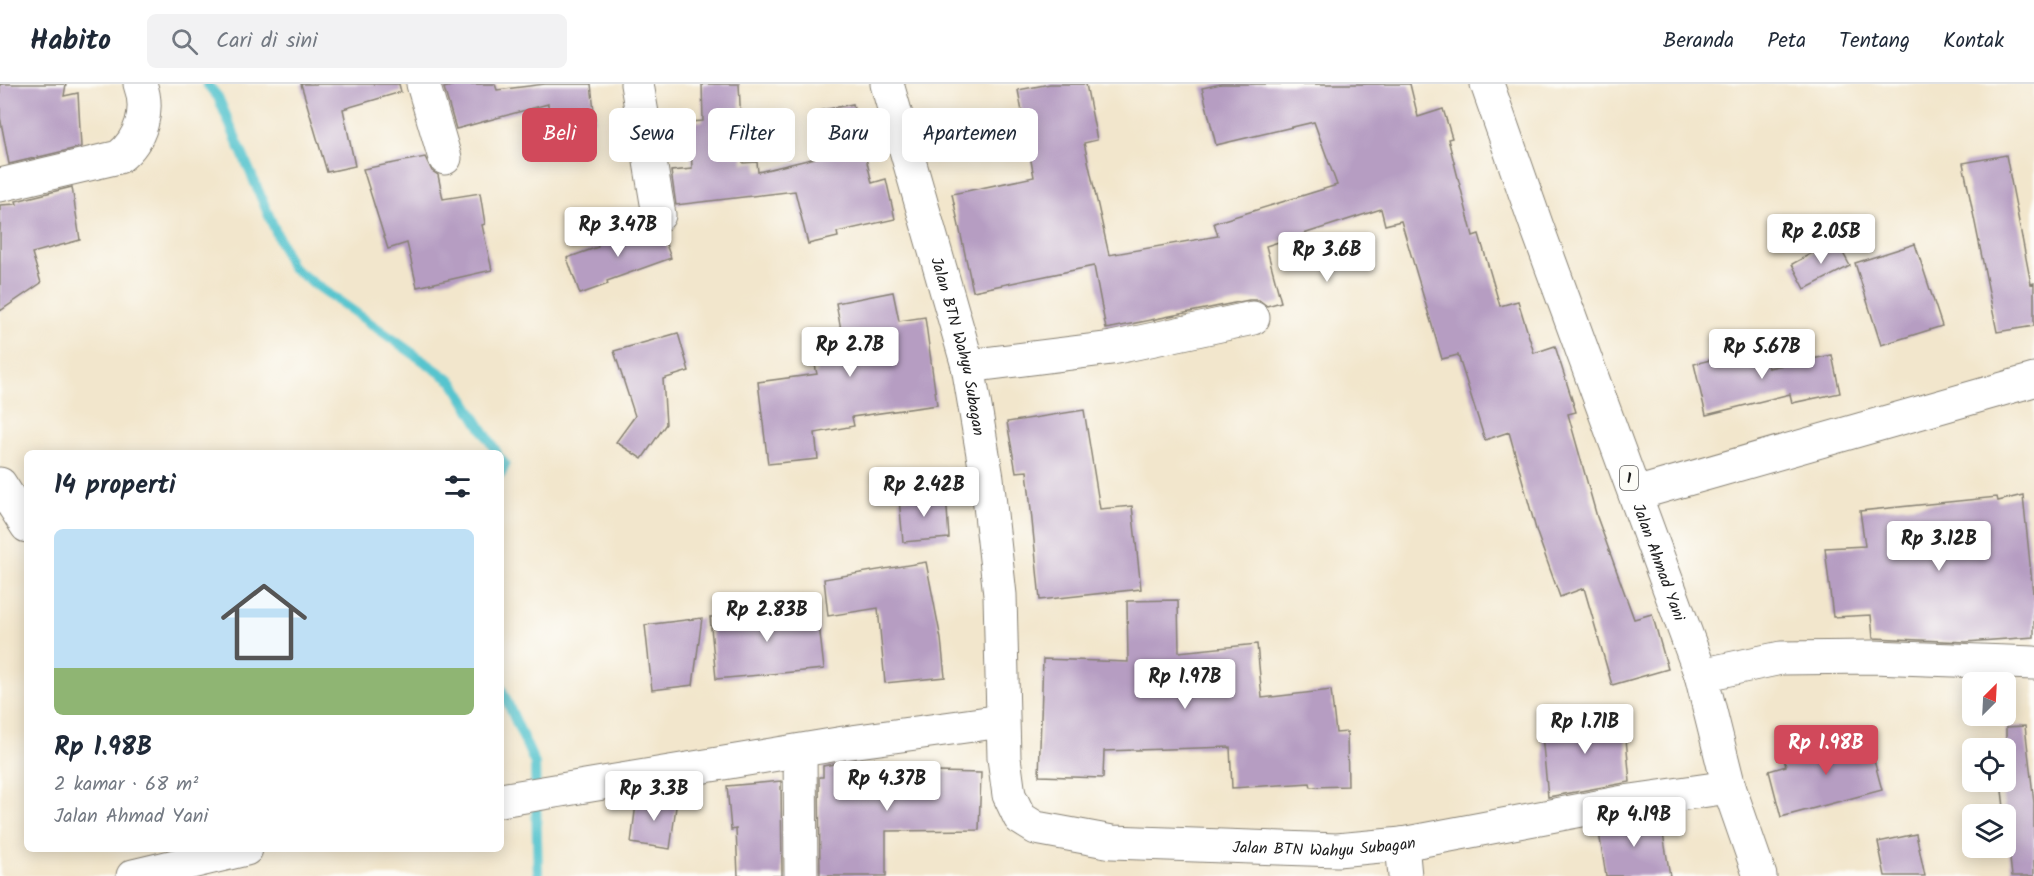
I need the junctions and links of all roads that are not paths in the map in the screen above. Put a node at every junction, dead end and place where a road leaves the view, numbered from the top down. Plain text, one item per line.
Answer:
1 (140, 84) edge
2 (423, 84) edge
3 (637, 84) edge
4 (886, 84) edge
5 (1487, 84) edge
6 (446, 158) dead end
7 (0, 185) edge
8 (659, 215) dead end
9 (1253, 318) dead end
10 (968, 366) junction
11 (2034, 380) edge
12 (0, 484) edge
13 (1635, 494) junction
14 (24, 521) edge
15 (2034, 663) edge
16 (1701, 675) junction
17 (1002, 721) junction
18 (800, 751) junction
19 (1729, 787) junction
20 (514, 798) edge
21 (1402, 844) junction
22 (233, 852) edge
23 (133, 876) edge
24 (801, 876) edge
25 (1405, 876) edge
26 (1760, 876) edge

1 - 7 main road
2 - 6 main road
3 - 8 main road
4 - 10 main road, Jalan BTN Wahyu Subagan
5 - 13 main road, Jalan Ahmad Yani / 1
9 - 10 main road
10 - 17 main road, Jalan BTN Wahyu Subagan
11 - 13 main road
12 - 14 main road
13 - 16 main road, Jalan Ahmad Yani / 1
15 - 16 main road
16 - 19 main road, Jalan Ahmad Yani / 1
17 - 18 main road
17 - 21 main road, Jalan BTN Wahyu Subagan
18 - 20 main road
18 - 24 main road
19 - 21 main road, Jalan BTN Wahyu Subagan
19 - 26 main road, Jalan Ahmad Yani / 1
21 - 25 main road
22 - 23 main road

